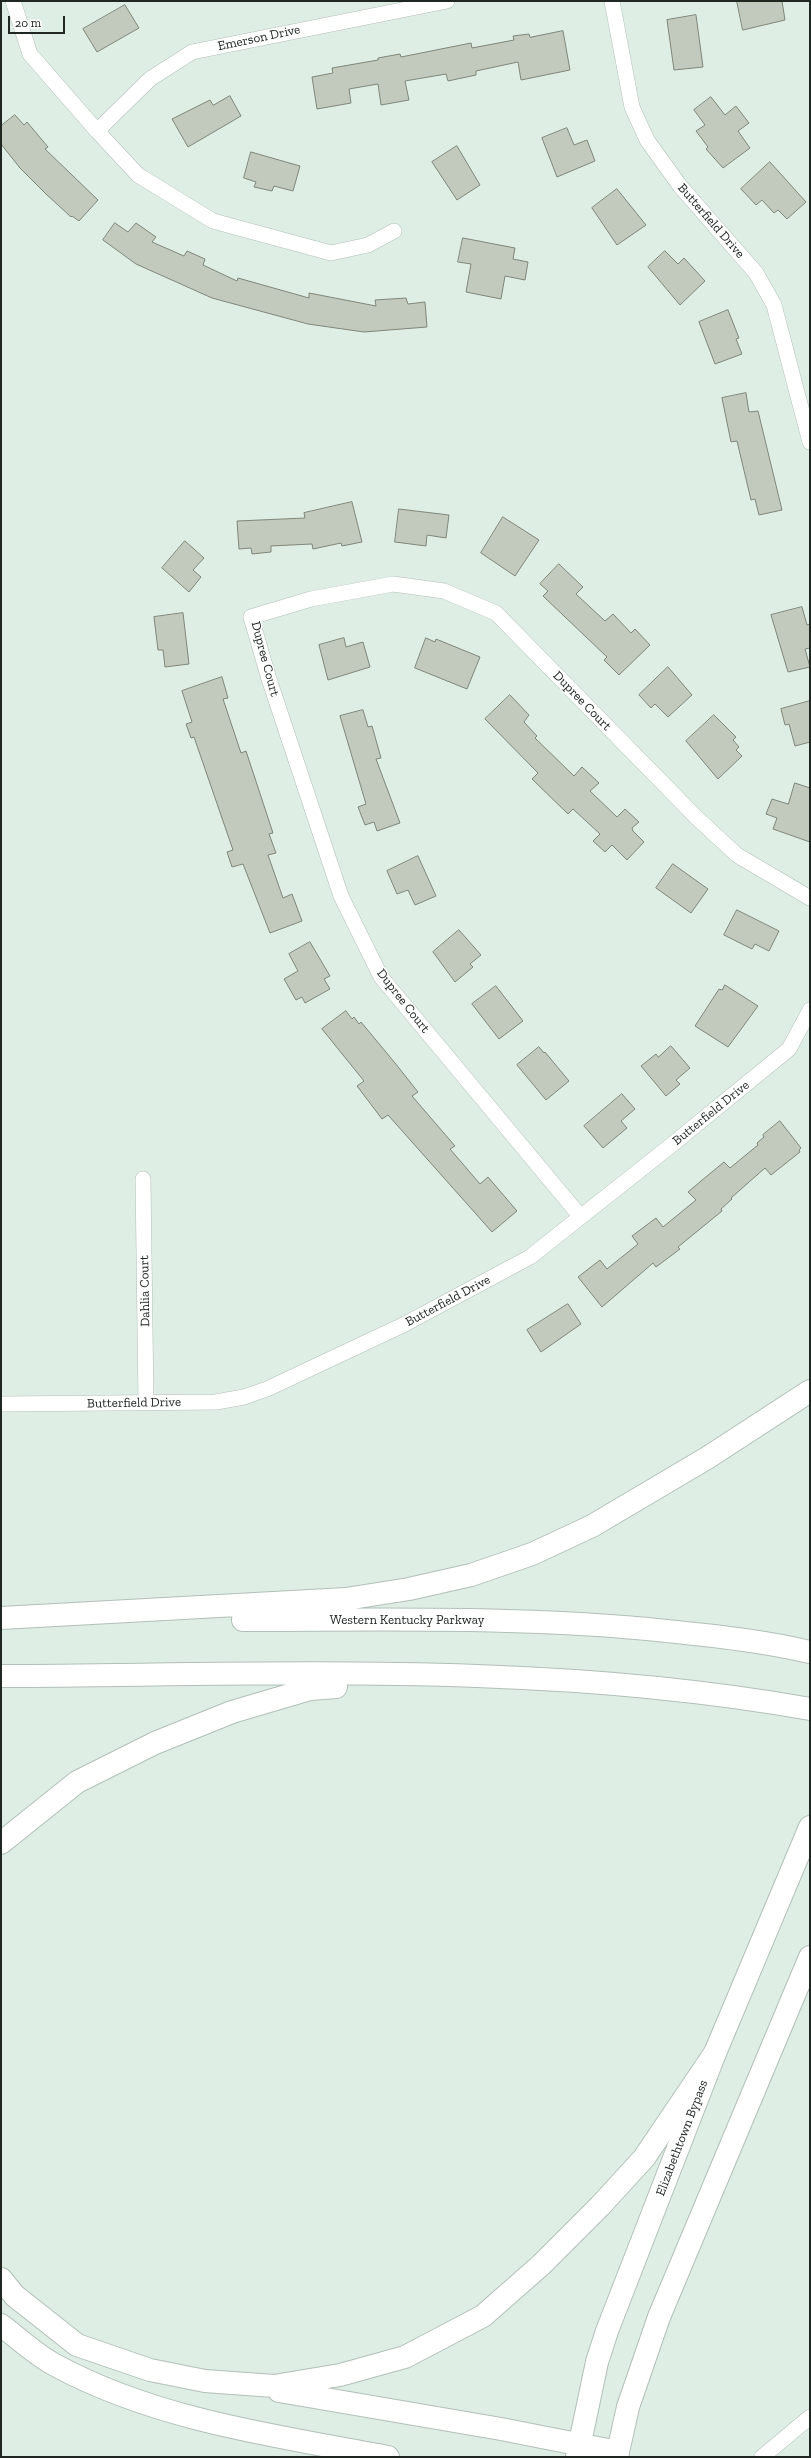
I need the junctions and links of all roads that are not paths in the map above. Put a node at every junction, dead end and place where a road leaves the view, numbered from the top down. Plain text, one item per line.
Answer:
1 (13, 1) edge
2 (447, 1) edge
3 (612, 1) edge
4 (97, 131) junction
5 (394, 231) dead end
6 (810, 442) edge
7 (810, 898) edge
8 (810, 1010) edge
9 (144, 1179) dead end
10 (580, 1216) junction
11 (810, 1391) edge
12 (146, 1403) junction
13 (1, 1404) edge
14 (1, 1619) edge
15 (810, 1652) edge
16 (1, 1676) edge
17 (460, 1676) junction
18 (810, 1709) edge
19 (810, 1827) edge
20 (1, 1844) edge
21 (810, 1957) edge
22 (715, 2053) junction
23 (1, 2279) edge
24 (1, 2325) edge
25 (244, 2386) junction
26 (810, 2417) edge
27 (578, 2450) edge
28 (613, 2454) edge
29 (388, 2457) edge
30 (762, 2457) edge

1 - 4 street
2 - 4 street, Emerson Drive
3 - 6 street, Butterfield Drive
4 - 5 street
7 - 10 street, Dupree Court
8 - 10 street, Butterfield Drive
9 - 12 street, Dahlia Court
10 - 12 street, Butterfield Drive
11 - 14 highway
12 - 13 street, Butterfield Drive
14 - 15 highway, Western Kentucky Parkway
16 - 17 highway
17 - 18 highway
17 - 20 highway
19 - 22 highway, Elizabethtown Bypass
21 - 28 highway
22 - 25 highway
22 - 27 highway, Elizabethtown Bypass
23 - 25 highway
24 - 29 highway
25 - 27 highway
26 - 30 street
27 - 28 highway

